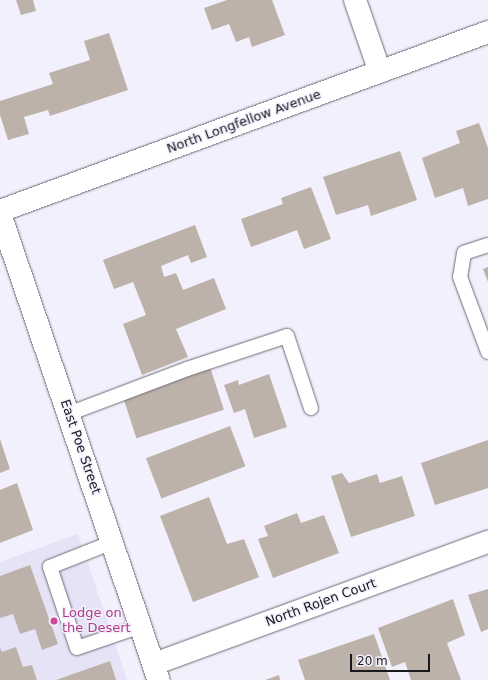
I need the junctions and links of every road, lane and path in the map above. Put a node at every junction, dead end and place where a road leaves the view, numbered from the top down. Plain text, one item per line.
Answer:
1 (355, 0) edge
2 (488, 32) edge
3 (380, 72) junction
4 (0, 211) edge
5 (0, 214) edge
6 (488, 245) edge
7 (488, 352) edge
8 (311, 408) dead end
9 (68, 414) junction
10 (112, 542) junction
11 (488, 542) edge
12 (141, 626) junction
13 (157, 672) edge

1 - 3 street
2 - 3 street, North Longfellow Avenue
3 - 4 street, North Longfellow Avenue
5 - 9 street, East Poe Street
6 - 7 lane
8 - 9 lane
9 - 10 street, East Poe Street
10 - 12 street, East Poe Street
10 - 12 lane
11 - 13 street, North Rojen Court
12 - 13 street, East Poe Street

